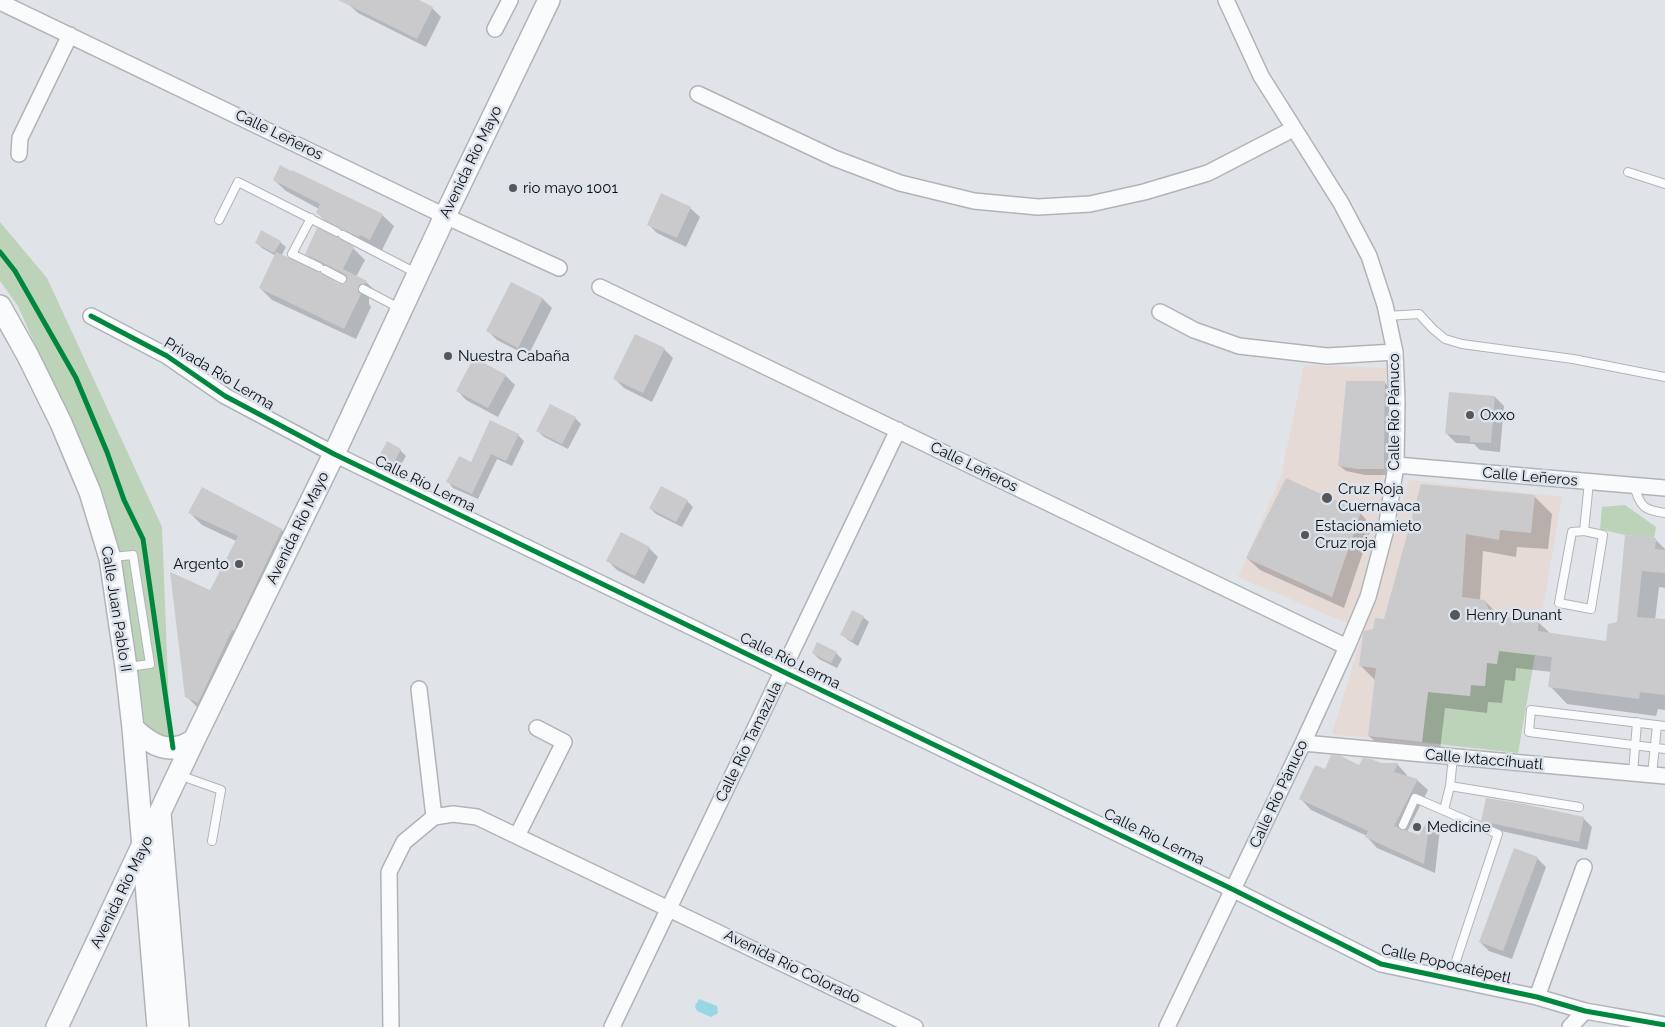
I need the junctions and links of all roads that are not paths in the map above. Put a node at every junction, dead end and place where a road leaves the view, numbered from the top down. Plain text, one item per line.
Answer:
1 (510, 0) edge
2 (549, 0) edge
3 (1226, 0) edge
4 (0, 2) edge
5 (495, 29) dead end
6 (70, 35) junction
7 (698, 94) dead end
8 (1293, 129) junction
9 (19, 154) dead end
10 (1628, 172) dead end
11 (1665, 184) edge
12 (446, 216) junction
13 (311, 218) junction
14 (219, 220) dead end
15 (559, 268) dead end
16 (418, 274) junction
17 (342, 279) dead end
18 (600, 287) dead end
19 (363, 289) dead end
20 (0, 306) edge
21 (402, 309) junction
22 (1160, 312) dead end
23 (91, 316) dead end
24 (1387, 316) junction
25 (1395, 352) junction
26 (1665, 377) edge
27 (898, 430) junction
28 (334, 454) junction
29 (1396, 465) junction
30 (1589, 482) junction
31 (1634, 486) junction
32 (1665, 488) edge
33 (1665, 513) edge
34 (1584, 531) junction
35 (1347, 647) junction
36 (783, 671) junction
37 (419, 689) dead end
38 (1637, 722) junction
39 (1661, 725) edge
40 (133, 728) junction
41 (537, 728) dead end
42 (194, 740) junction
43 (1303, 743) junction
44 (1635, 744) junction
45 (1654, 747) junction
46 (1665, 749) edge
47 (1453, 757) junction
48 (1633, 773) junction
49 (178, 774) junction
50 (1659, 776) edge
51 (1450, 786) junction
52 (1579, 807) dead end
53 (160, 810) junction
54 (1444, 810) junction
55 (434, 817) junction
56 (1402, 825) dead end
57 (517, 836) junction
58 (212, 841) dead end
59 (143, 844) junction
60 (1584, 867) dead end
61 (1234, 890) junction
62 (669, 908) junction
63 (1450, 979) junction
64 (1537, 997) junction
65 (1585, 1010) junction
66 (1665, 1025) edge
67 (57, 1027) edge
68 (158, 1027) edge
69 (178, 1027) edge
70 (391, 1027) edge
71 (612, 1027) edge
72 (916, 1027) edge
73 (1167, 1027) edge
74 (1570, 1027) edge

1 - 5 street
2 - 12 street, Avenida Río Mayo
3 - 8 street, Calle Río Pánuco
4 - 6 street, Calle Leñeros
6 - 9 street
6 - 12 street, Calle Leñeros
7 - 8 street
8 - 24 street, Calle Río Pánuco
10 - 11 lane
12 - 15 street, Calle Leñeros
12 - 16 street, Avenida Río Mayo
13 - 14 lane
13 - 16 lane
13 - 17 lane
16 - 21 street, Avenida Río Mayo
18 - 27 street, Calle Leñeros
19 - 21 lane
20 - 40 street, Calle Juan Pablo II
21 - 28 street, Avenida Río Mayo
22 - 25 street
23 - 28 street, Privada Río Lerma
24 - 25 street, Calle Río Pánuco
24 - 26 lane
25 - 29 street, Calle Río Pánuco
27 - 35 street, Calle Leñeros
27 - 36 street, Calle Río Tamazula
28 - 36 street, Calle Río Lerma
28 - 42 street, Avenida Río Mayo
29 - 30 street, Calle Leñeros
29 - 35 street, Calle Río Pánuco
30 - 31 street, Calle Leñeros
30 - 34 lane
31 - 32 street, Calle Leñeros
31 - 33 lane
34 - 34 lane
35 - 43 street, Calle Río Pánuco
36 - 61 street, Calle Río Lerma
36 - 62 street, Calle Río Tamazula
37 - 55 street
38 - 39 lane
38 - 44 lane
38 - 44 lane
39 - 45 lane
40 - 42 street
40 - 59 street, Calle Juan Pablo II
41 - 57 street
42 - 49 street, Avenida Río Mayo
43 - 47 street, Calle Ixtaccíhuatl
43 - 61 street, Calle Río Pánuco
44 - 45 lane
44 - 48 lane
45 - 46 lane
45 - 50 lane
47 - 48 street, Calle Ixtaccíhuatl
47 - 51 lane
48 - 50 street, Calle Ixtaccíhuatl
49 - 53 street, Avenida Río Mayo
49 - 58 lane
51 - 52 lane
51 - 54 lane
53 - 59 street, Avenida Río Mayo
53 - 69 street
54 - 56 lane
54 - 63 lane
55 - 57 street, Avenida Río Colorado
55 - 70 street
57 - 62 street, Avenida Río Colorado
59 - 67 street, Avenida Río Mayo
59 - 68 street, Calle Juan Pablo II
60 - 64 street
61 - 63 street, Calle Popocatépetl
61 - 73 street, Calle Río Pánuco
62 - 71 street, Calle Río Tamazula
62 - 72 street, Avenida Río Colorado
63 - 64 street, Calle Popocatépetl
64 - 65 street, Calle Popocatépetl
65 - 66 street, Calle Popocatépetl
65 - 74 street

